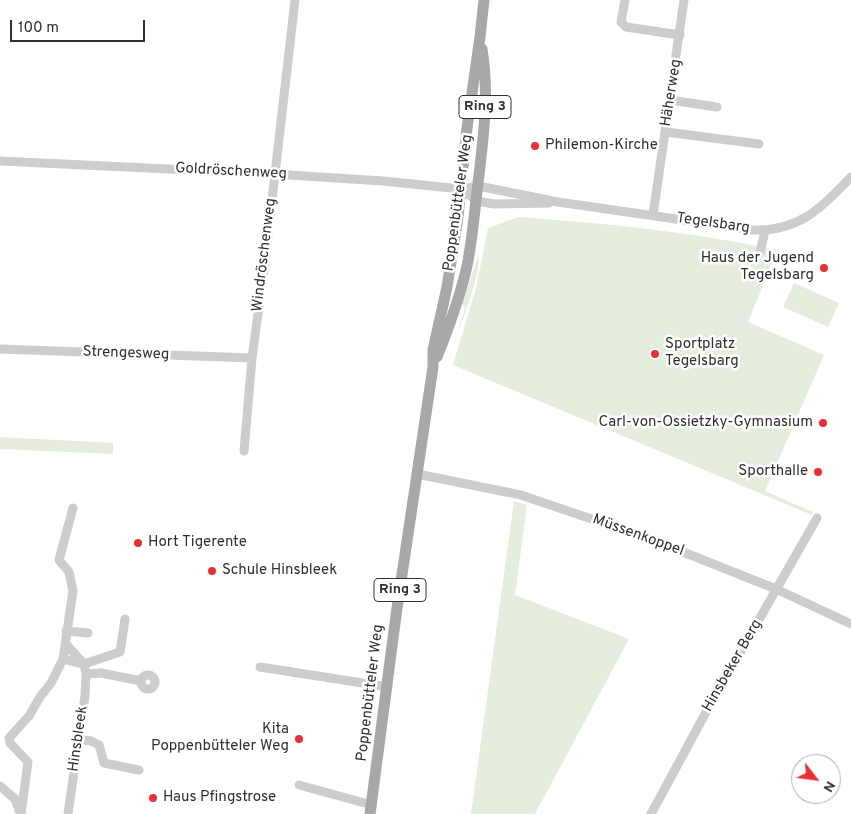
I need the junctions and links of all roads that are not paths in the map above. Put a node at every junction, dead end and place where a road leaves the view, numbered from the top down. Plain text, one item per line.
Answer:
1 (295, 0) edge
2 (484, 0) edge
3 (625, 0) edge
4 (684, 0) edge
5 (680, 35) junction
6 (480, 37) junction
7 (670, 100) junction
8 (717, 107) dead end
9 (666, 132) junction
10 (759, 144) dead end
11 (0, 161) edge
12 (274, 174) junction
13 (851, 176) edge
14 (478, 186) junction
15 (461, 189) junction
16 (476, 201) junction
17 (558, 202) junction
18 (653, 215) junction
19 (765, 231) junction
20 (760, 252) dead end
21 (0, 349) edge
22 (252, 358) junction
23 (432, 367) junction
24 (244, 451) dead end
25 (417, 474) junction
26 (72, 508) dead end
27 (817, 518) dead end
28 (776, 589) junction
29 (125, 619) dead end
30 (851, 624) edge
31 (66, 631) junction
32 (88, 633) dead end
33 (65, 643) junction
34 (64, 659) junction
35 (84, 664) junction
36 (260, 667) dead end
37 (86, 674) junction
38 (141, 681) dead end
39 (388, 687) junction
40 (79, 739) junction
41 (139, 770) dead end
42 (299, 785) dead end
43 (0, 786) edge
44 (371, 809) edge
45 (21, 814) edge
46 (68, 814) edge
47 (651, 814) edge

1 - 12 street, Windröschenweg
2 - 6 main road, Poppenbütteler Weg / Ring 3
3 - 5 street
4 - 5 street, Häherweg
5 - 7 street, Häherweg
6 - 14 main road, Poppenbütteler Weg / Ring 3
6 - 15 main road, Poppenbütteler Weg / Ring 3
7 - 8 street
7 - 9 street, Häherweg
9 - 10 street
9 - 18 street, Häherweg
11 - 12 street, Goldröschenweg
12 - 15 street, Goldröschenweg
12 - 22 street, Windröschenweg
13 - 19 street, Tegelsbarg
14 - 15 street, Tegelsbarg
14 - 16 main road, Poppenbütteler Weg / Ring 3
14 - 17 street, Tegelsbarg
15 - 16 street
15 - 23 main road, Poppenbütteler Weg / Ring 3
16 - 17 street, Tegelsbarg
16 - 23 main road, Poppenbütteler Weg / Ring 3
17 - 18 street, Tegelsbarg
18 - 19 street, Tegelsbarg
19 - 20 street
21 - 22 street, Strengesweg
22 - 24 street, Windröschenweg
23 - 25 main road, Poppenbütteler Weg / Ring 3
25 - 28 street, Müssenkoppel
25 - 39 main road, Poppenbütteler Weg / Ring 3
26 - 31 street
27 - 28 street, Hinsbeker Berg
28 - 30 street, Müssenkoppel
28 - 47 street, Hinsbeker Berg
29 - 35 street
31 - 32 street
31 - 33 street
33 - 34 street
33 - 35 street
34 - 35 street
34 - 45 street
35 - 37 street, Hinsbleek
36 - 39 street
37 - 38 street
37 - 40 street, Hinsbleek
39 - 44 main road, Poppenbütteler Weg / Ring 3
40 - 41 street
40 - 46 street, Hinsbleek
42 - 44 street
43 - 45 street

